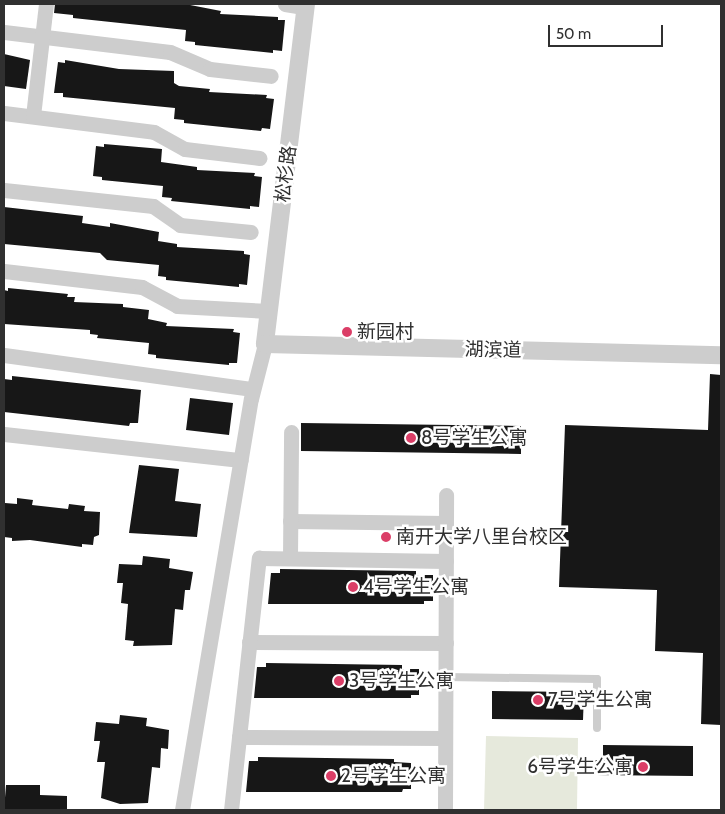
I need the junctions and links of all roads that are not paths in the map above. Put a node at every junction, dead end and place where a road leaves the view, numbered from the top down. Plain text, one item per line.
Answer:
1 (46, 4) edge
2 (296, 4) edge
3 (4, 32) edge
4 (42, 36) junction
5 (271, 76) dead end
6 (4, 113) edge
7 (32, 116) junction
8 (259, 158) dead end
9 (4, 190) edge
10 (250, 232) dead end
11 (4, 271) edge
12 (269, 311) junction
13 (265, 344) junction
14 (4, 355) edge
15 (721, 355) edge
16 (253, 389) junction
17 (290, 432) dead end
18 (4, 434) edge
19 (240, 460) junction
20 (446, 495) dead end
21 (290, 521) junction
22 (446, 523) junction
23 (290, 558) junction
24 (446, 561) junction
25 (249, 642) junction
26 (446, 643) junction
27 (446, 677) junction
28 (596, 728) dead end
29 (239, 737) junction
30 (445, 738) junction
31 (182, 810) edge
32 (231, 810) edge
33 (445, 810) edge

1 - 4 street
2 - 12 street, 松杉路
3 - 4 street
4 - 5 street
4 - 7 street
6 - 7 street
7 - 8 street
9 - 10 street
11 - 12 street
12 - 13 street, 松杉路
13 - 15 street, 湖滨道
13 - 16 street
14 - 16 street
16 - 19 street
17 - 21 street
18 - 19 street
19 - 31 street
20 - 22 street
21 - 22 street
21 - 23 street
22 - 24 street
23 - 24 street
23 - 25 street
24 - 26 street
25 - 26 street
25 - 29 street
26 - 27 street
27 - 28 lane
27 - 30 street
29 - 30 street
29 - 32 street
30 - 33 street

